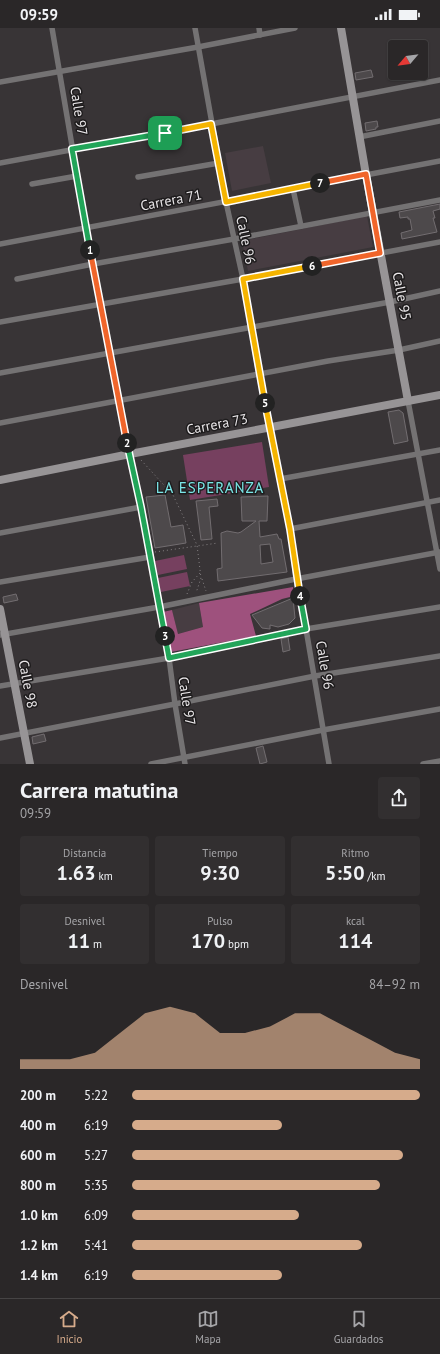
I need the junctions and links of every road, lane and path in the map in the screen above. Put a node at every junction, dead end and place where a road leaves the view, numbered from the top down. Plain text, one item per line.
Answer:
1 (52, 28) edge
2 (195, 28) edge
3 (259, 28) edge
4 (295, 28) edge
5 (341, 28) edge
6 (260, 35) junction
7 (198, 47) junction
8 (60, 71) junction
9 (440, 80) edge
10 (0, 82) edge
11 (352, 97) junction
12 (440, 121) edge
13 (211, 124) junction
14 (360, 137) junction
15 (72, 149) junction
16 (440, 160) edge
17 (0, 163) edge
18 (219, 163) junction
19 (366, 174) junction
20 (77, 176) junction
21 (138, 177) dead end
22 (32, 184) dead end
23 (293, 189) junction
24 (440, 200) edge
25 (226, 202) junction
26 (373, 213) junction
27 (301, 226) junction
28 (86, 228) junction
29 (234, 239) junction
30 (440, 242) edge
31 (0, 244) edge
32 (380, 253) junction
33 (92, 264) junction
34 (17, 279) dead end
35 (243, 279) junction
36 (440, 291) edge
37 (390, 302) junction
38 (100, 304) junction
39 (0, 322) edge
40 (252, 328) junction
41 (440, 341) edge
42 (399, 350) junction
43 (110, 353) junction
44 (0, 373) edge
45 (259, 375) junction
46 (440, 395) edge
47 (119, 400) junction
48 (408, 401) junction
49 (0, 423) edge
50 (270, 427) junction
51 (440, 450) edge
52 (132, 454) junction
53 (419, 454) junction
54 (280, 478) junction
55 (0, 480) edge
56 (440, 500) edge
57 (428, 503) junction
58 (141, 507) junction
59 (290, 529) junction
60 (0, 533) edge
61 (218, 542) dead end
62 (197, 545) junction
63 (438, 553) edge
64 (150, 555) junction
65 (440, 569) edge
66 (201, 573) junction
67 (201, 578) junction
68 (296, 579) junction
69 (0, 582) edge
70 (208, 597) junction
71 (194, 600) junction
72 (186, 601) junction
73 (160, 607) junction
74 (440, 607) edge
75 (0, 609) edge
76 (306, 629) junction
77 (2, 634) edge
78 (440, 656) edge
79 (169, 658) junction
80 (315, 676) junction
81 (14, 683) junction
82 (0, 686) edge
83 (175, 704) junction
84 (440, 709) edge
85 (323, 730) junction
86 (24, 733) junction
87 (0, 738) edge
88 (185, 761) edge
89 (440, 761) edge
90 (30, 764) edge
91 (151, 764) edge
92 (329, 764) edge
93 (423, 764) edge

1 - 8 street, Calle 97
2 - 7 street, Calle 96
3 - 6 street
4 - 6 street
5 - 11 street, Calle 95
6 - 7 street
7 - 8 street
7 - 13 street, Calle 96
8 - 10 street
8 - 15 street, Calle 97
9 - 11 street
11 - 13 street
11 - 14 street, Calle 95
12 - 14 street
13 - 15 street
13 - 18 street, Calle 96
14 - 19 street, Calle 95
15 - 17 street
15 - 20 street, Calle 97
16 - 19 street, Carrera 71
18 - 21 street
18 - 25 street, Calle 96
19 - 23 street, Carrera 71
19 - 26 street, Calle 95
20 - 22 street
20 - 28 street, Calle 97
23 - 25 street, Carrera 71
23 - 27 street
24 - 26 street
25 - 28 street, Carrera 71
25 - 29 street, Calle 96
26 - 27 street
26 - 32 street, Calle 95
27 - 29 street
28 - 31 street, Carrera 71
28 - 33 street, Calle 97
29 - 33 street
29 - 35 street, Calle 96
30 - 32 street
32 - 35 street
32 - 37 street, Calle 95
33 - 34 street
33 - 38 street, Calle 97
35 - 38 street
35 - 40 street, Calle 96
36 - 37 street
37 - 40 street
37 - 42 street, Calle 95
38 - 39 street
38 - 43 street, Calle 97
40 - 43 street
40 - 45 street, Calle 96
41 - 42 street
42 - 45 street
42 - 48 street, Calle 95
43 - 44 street
43 - 47 street, Calle 97
45 - 47 street
45 - 50 street, Calle 96
46 - 48 street, Carrera 73
47 - 49 street
47 - 52 street, Calle 97
48 - 50 street, Carrera 73
48 - 53 street, Calle 95
50 - 52 street, Carrera 73
50 - 54 street, Calle 96
51 - 53 street
52 - 55 street, Carrera 73
52 - 58 street, Calle 97
52 - 62 path
53 - 54 street
53 - 57 street, Calle 95
54 - 59 street, Calle 96
56 - 57 street
57 - 59 street
57 - 63 street, Calle 95
58 - 60 street
58 - 64 street, Calle 97
59 - 68 street, Calle 96
61 - 62 path
62 - 64 path
62 - 66 path
63 - 65 street, Calle 95
63 - 68 street
64 - 69 street
64 - 73 street, Calle 97
66 - 67 path
66 - 72 path
67 - 70 path
67 - 71 path
68 - 70 street
68 - 76 street, Calle 96
70 - 71 street
71 - 72 street
72 - 73 street
73 - 77 street
73 - 79 street, Calle 97
74 - 76 street
75 - 77 street, Calle 98
76 - 79 street
76 - 80 street, Calle 96
77 - 81 street, Calle 98
78 - 80 street
79 - 81 street
79 - 83 street, Calle 97
80 - 83 street
80 - 85 street, Calle 96
81 - 82 street
81 - 86 street, Calle 98
83 - 86 street
83 - 88 street, Calle 97
84 - 85 street
85 - 88 street
85 - 92 street, Calle 96
86 - 87 street
86 - 90 street, Calle 98
88 - 91 street
89 - 93 street

